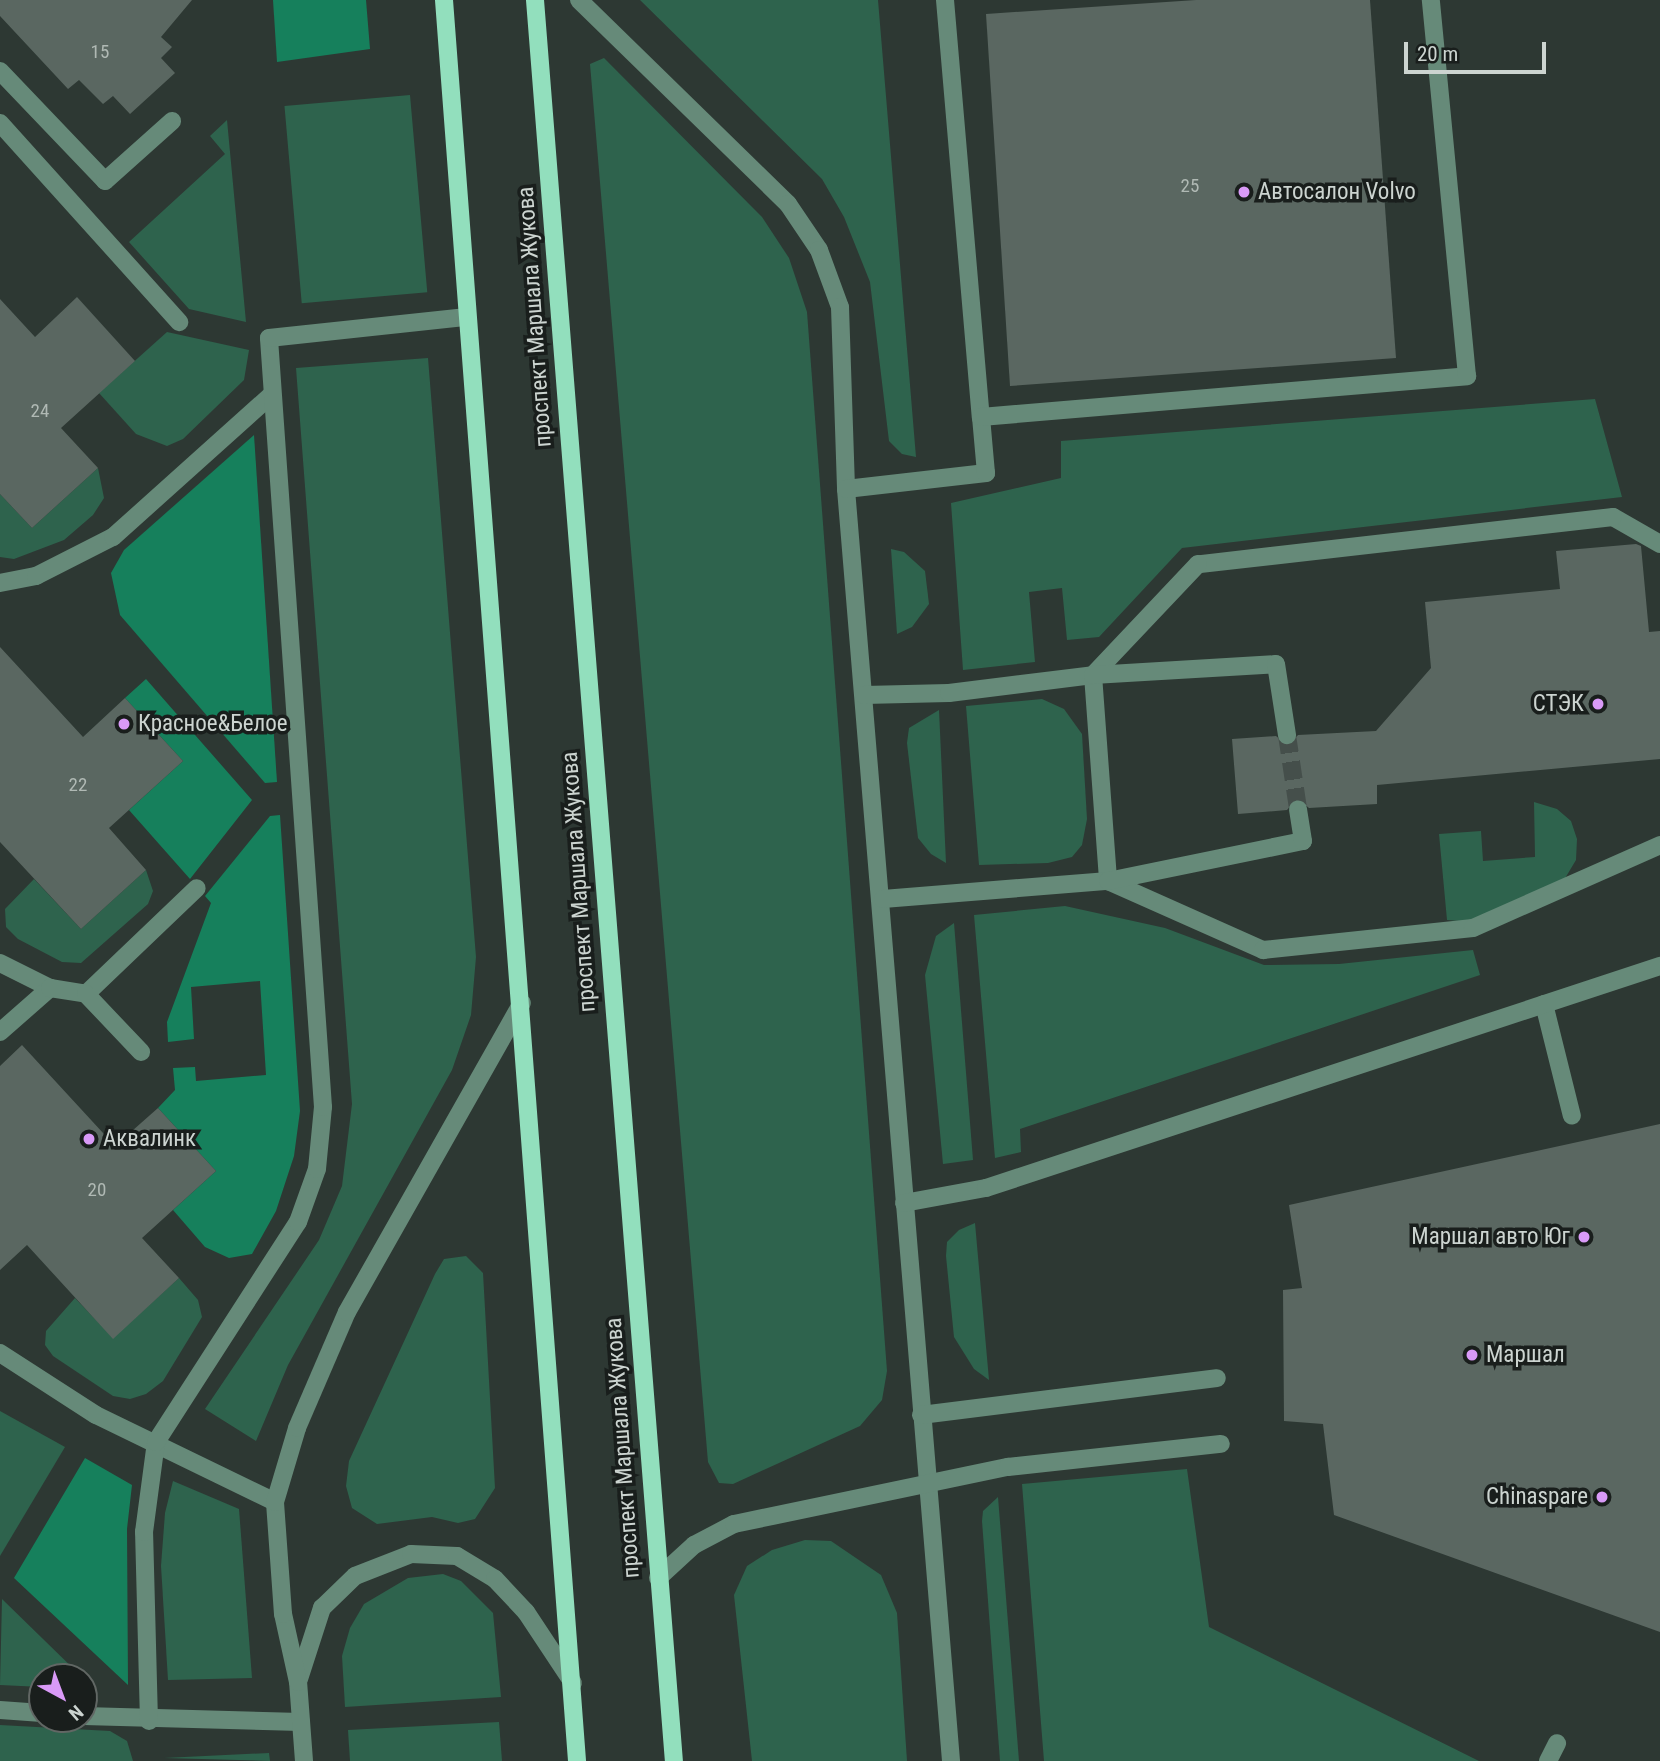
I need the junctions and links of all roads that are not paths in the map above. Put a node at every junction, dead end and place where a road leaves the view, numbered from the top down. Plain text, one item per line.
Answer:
1 (444, 0) edge
2 (535, 0) edge
3 (579, 0) edge
4 (945, 0) edge
5 (1431, 0) edge
6 (0, 71) edge
7 (172, 121) dead end
8 (0, 123) edge
9 (467, 317) junction
10 (179, 322) dead end
11 (271, 396) junction
12 (981, 417) junction
13 (846, 489) junction
14 (1660, 544) edge
15 (0, 583) edge
16 (1093, 675) junction
17 (864, 695) junction
18 (1287, 735) tunnel mouth
19 (1298, 809) tunnel mouth
20 (1660, 845) edge
21 (1108, 881) junction
22 (197, 888) dead end
23 (883, 899) junction
24 (0, 963) edge
25 (1660, 966) edge
26 (50, 988) junction
27 (86, 994) junction
28 (522, 1003) junction
29 (1544, 1004) junction
30 (0, 1031) edge
31 (142, 1052) dead end
32 (1572, 1116) dead end
33 (904, 1203) junction
34 (0, 1353) edge
35 (1217, 1378) dead end
36 (921, 1415) junction
37 (156, 1442) junction
38 (1221, 1444) dead end
39 (928, 1481) junction
40 (275, 1502) junction
41 (658, 1578) junction
42 (298, 1682) junction
43 (573, 1683) junction
44 (0, 1710) edge
45 (28, 1712) edge
46 (98, 1717) edge
47 (149, 1721) junction
48 (301, 1722) junction
49 (1557, 1743) dead end
50 (304, 1761) edge
51 (577, 1761) edge
52 (674, 1761) edge
53 (951, 1761) edge
54 (1548, 1761) edge

1 - 9 main road
2 - 41 main road, проспект Маршала Жукова
3 - 13 street
4 - 12 street
5 - 12 street
6 - 7 street
8 - 10 street
9 - 11 street
9 - 28 main road
11 - 15 street
11 - 37 street
12 - 13 street
13 - 17 street
14 - 16 street
16 - 17 street
16 - 18 street
16 - 21 street
17 - 23 street
19 - 21 street
20 - 21 street
21 - 23 street
22 - 27 street
23 - 33 street
24 - 26 street
25 - 29 street
26 - 27 street
26 - 30 street
27 - 31 street
28 - 40 street
28 - 43 main road
29 - 32 street
29 - 33 street
33 - 36 street
34 - 37 street
35 - 36 street
36 - 39 street
37 - 40 street
37 - 47 street
38 - 39 street
39 - 41 street
39 - 53 street
40 - 42 street
41 - 52 main road, проспект Маршала Жукова
42 - 43 street
42 - 48 street
43 - 51 main road
44 - 45 street
46 - 47 street
47 - 48 street
48 - 50 street
49 - 54 street

